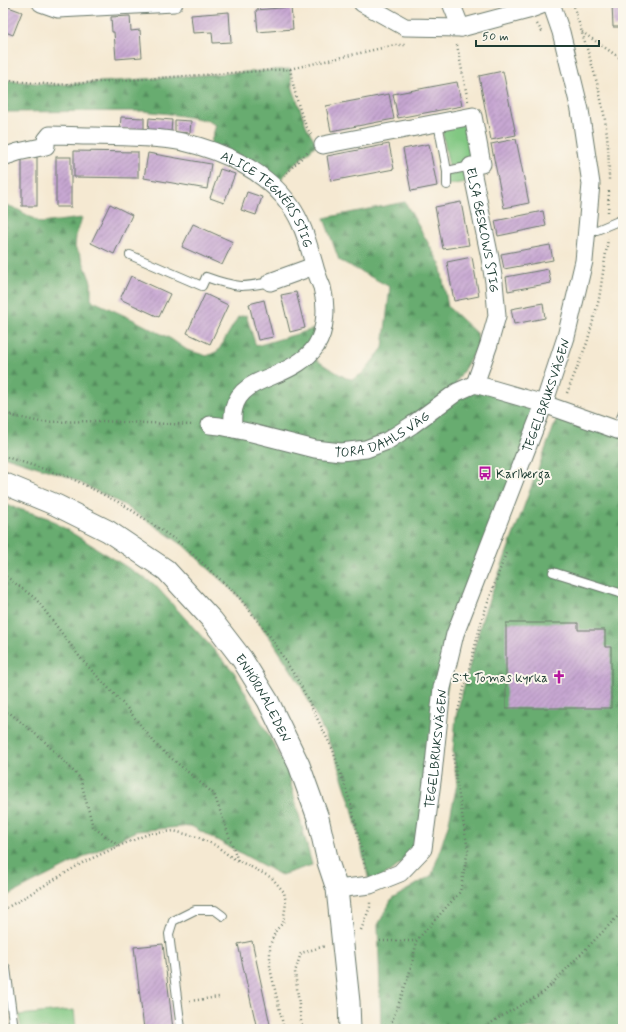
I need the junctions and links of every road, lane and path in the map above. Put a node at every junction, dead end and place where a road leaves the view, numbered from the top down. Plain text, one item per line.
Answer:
1 (41, 3) edge
2 (174, 3) edge
3 (362, 3) edge
4 (451, 3) edge
5 (547, 3) edge
6 (551, 3) edge
7 (582, 32) dead end
8 (459, 34) junction
9 (623, 60) edge
10 (3, 80) edge
11 (473, 116) junction
12 (438, 123) junction
13 (316, 144) junction
14 (3, 157) edge
15 (294, 165) dead end
16 (471, 166) junction
17 (447, 171) junction
18 (447, 185) dead end
19 (623, 219) edge
20 (587, 228) junction
21 (130, 255) dead end
22 (314, 266) junction
23 (270, 282) joint
24 (475, 384) junction
25 (544, 404) junction
26 (3, 410) edge
27 (623, 412) edge
28 (3, 414) edge
29 (13, 416) junction
30 (210, 425) joint
31 (233, 429) junction
32 (620, 431) edge
33 (3, 483) edge
34 (508, 546) dead end
35 (554, 572) dead end
36 (3, 574) edge
37 (623, 594) edge
38 (3, 712) edge
39 (456, 716) dead end
40 (453, 751) dead end
41 (119, 846) junction
42 (238, 861) junction
43 (370, 885) junction
44 (337, 889) junction
45 (623, 908) edge
46 (3, 910) edge
47 (223, 916) dead end
48 (362, 936) dead end
49 (380, 941) dead end
50 (416, 941) junction
51 (327, 945) dead end
52 (6, 968) dead end
53 (219, 997) dead end
54 (177, 1002) junction
55 (14, 1029) edge
56 (181, 1029) edge
57 (284, 1029) edge
58 (302, 1029) edge
59 (350, 1029) edge
60 (384, 1029) edge
61 (482, 1029) edge

1 - 2 street
3 - 8 street
4 - 8 street
5 - 8 street
6 - 20 street, TEGELBRUKSVÄGEN
7 - 9 path
8 - 11 path
10 - 13 path
11 - 12 street
11 - 16 street, ELSA BESKOWS STIG
12 - 13 street
12 - 17 lane
13 - 15 path
14 - 22 street, ALICE TEGNÉRS STIG
16 - 17 lane
16 - 24 street, ELSA BESKOWS STIG
17 - 18 lane
19 - 20 lane
20 - 25 street, TEGELBRUKSVÄGEN
21 - 23 lane
22 - 23 street
22 - 31 street, ALICE TEGNÉRS STIG
24 - 25 street
24 - 31 street, TORA DAHLS VÄG
25 - 32 street
25 - 43 street, TEGELBRUKSVÄGEN
26 - 29 path
27 - 32 lane
28 - 29 path
29 - 30 path
30 - 31 street, TORA DAHLS VÄG
33 - 44 street, ENHÖRNALEDEN
34 - 39 path
35 - 37 lane
36 - 42 path
38 - 41 path
40 - 50 path
41 - 42 path
41 - 46 path
42 - 57 path
43 - 44 street, TEGELBRUKSVÄGEN
43 - 48 path
44 - 59 street, ENHÖRNALEDEN
45 - 61 path
47 - 54 lane
49 - 50 path
50 - 60 path
51 - 58 path
52 - 55 lane
53 - 54 path
54 - 56 lane

